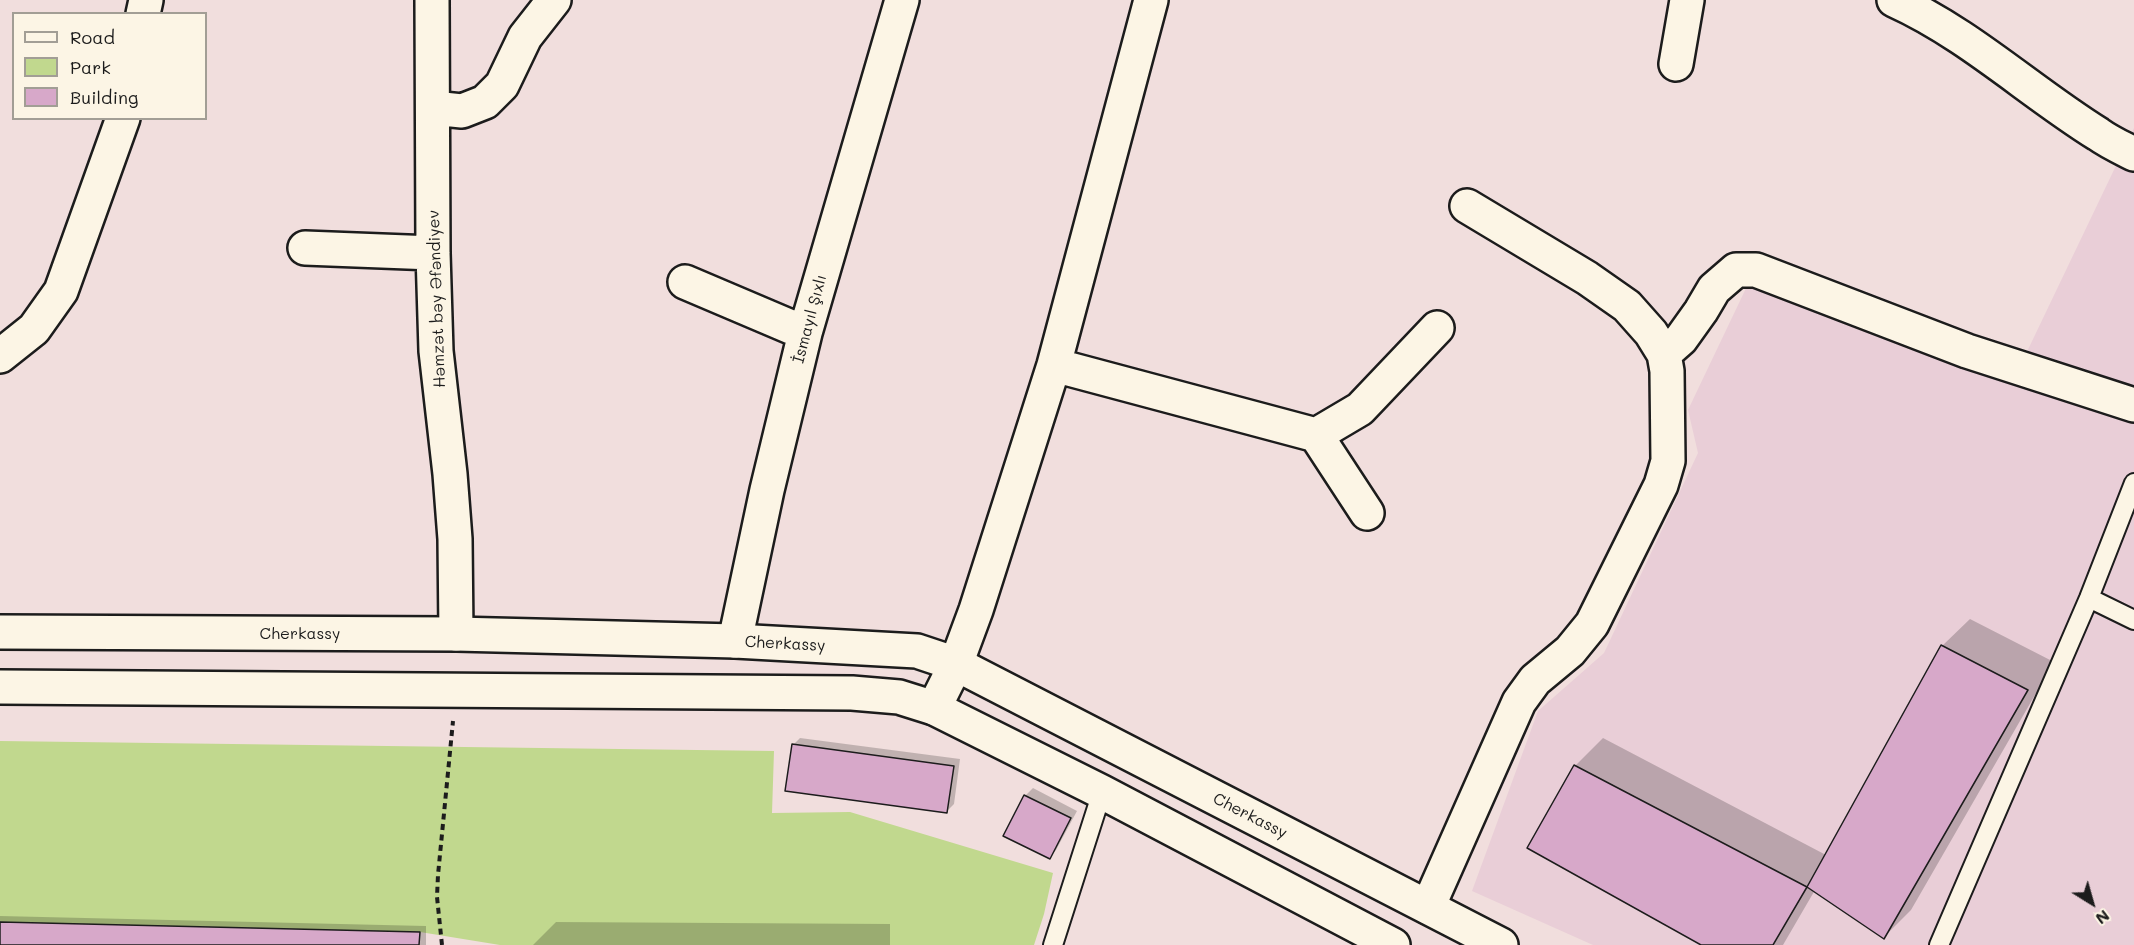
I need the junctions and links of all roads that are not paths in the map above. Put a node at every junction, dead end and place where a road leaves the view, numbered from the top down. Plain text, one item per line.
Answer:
1 (432, 0) edge
2 (554, 0) edge
3 (902, 0) edge
4 (1151, 0) edge
5 (1687, 0) edge
6 (1894, 0) edge
7 (1676, 64) dead end
8 (433, 108) junction
9 (122, 120) edge
10 (2134, 154) edge
11 (1467, 206) dead end
12 (305, 248) dead end
13 (433, 254) junction
14 (685, 282) dead end
15 (1437, 328) dead end
16 (805, 333) junction
17 (1664, 354) junction
18 (0, 356) edge
19 (1054, 365) junction
20 (2134, 405) edge
21 (1316, 435) junction
22 (2134, 483) edge
23 (1367, 513) dead end
24 (2089, 598) junction
25 (2134, 620) edge
26 (0, 632) edge
27 (456, 634) junction
28 (735, 641) junction
29 (956, 664) junction
30 (0, 687) edge
31 (934, 708) junction
32 (1102, 792) junction
33 (1428, 907) junction
34 (1053, 945) edge
35 (1393, 945) edge
36 (1501, 945) edge
37 (1939, 945) edge

1 - 8 street, Həmzət bəy Əfəndiyev
2 - 8 street
3 - 16 street, İsmayıl Şıxlı
4 - 19 street
5 - 7 street
6 - 10 street
8 - 13 street, Həmzət bəy Əfəndiyev
9 - 18 street
11 - 17 street
12 - 13 street
13 - 27 street, Həmzət bəy Əfəndiyev
14 - 16 street
15 - 21 street
16 - 28 street, İsmayıl Şıxlı
17 - 20 street
17 - 33 street
19 - 21 street
19 - 29 street
21 - 23 street
22 - 24 lane
24 - 25 lane
24 - 37 lane
26 - 27 street, Cherkassy
27 - 28 street, Cherkassy
28 - 29 street, Cherkassy
29 - 31 street
29 - 33 street, Cherkassy
30 - 31 street
31 - 32 street
32 - 34 lane
32 - 35 street
33 - 36 street, Cherkassy

